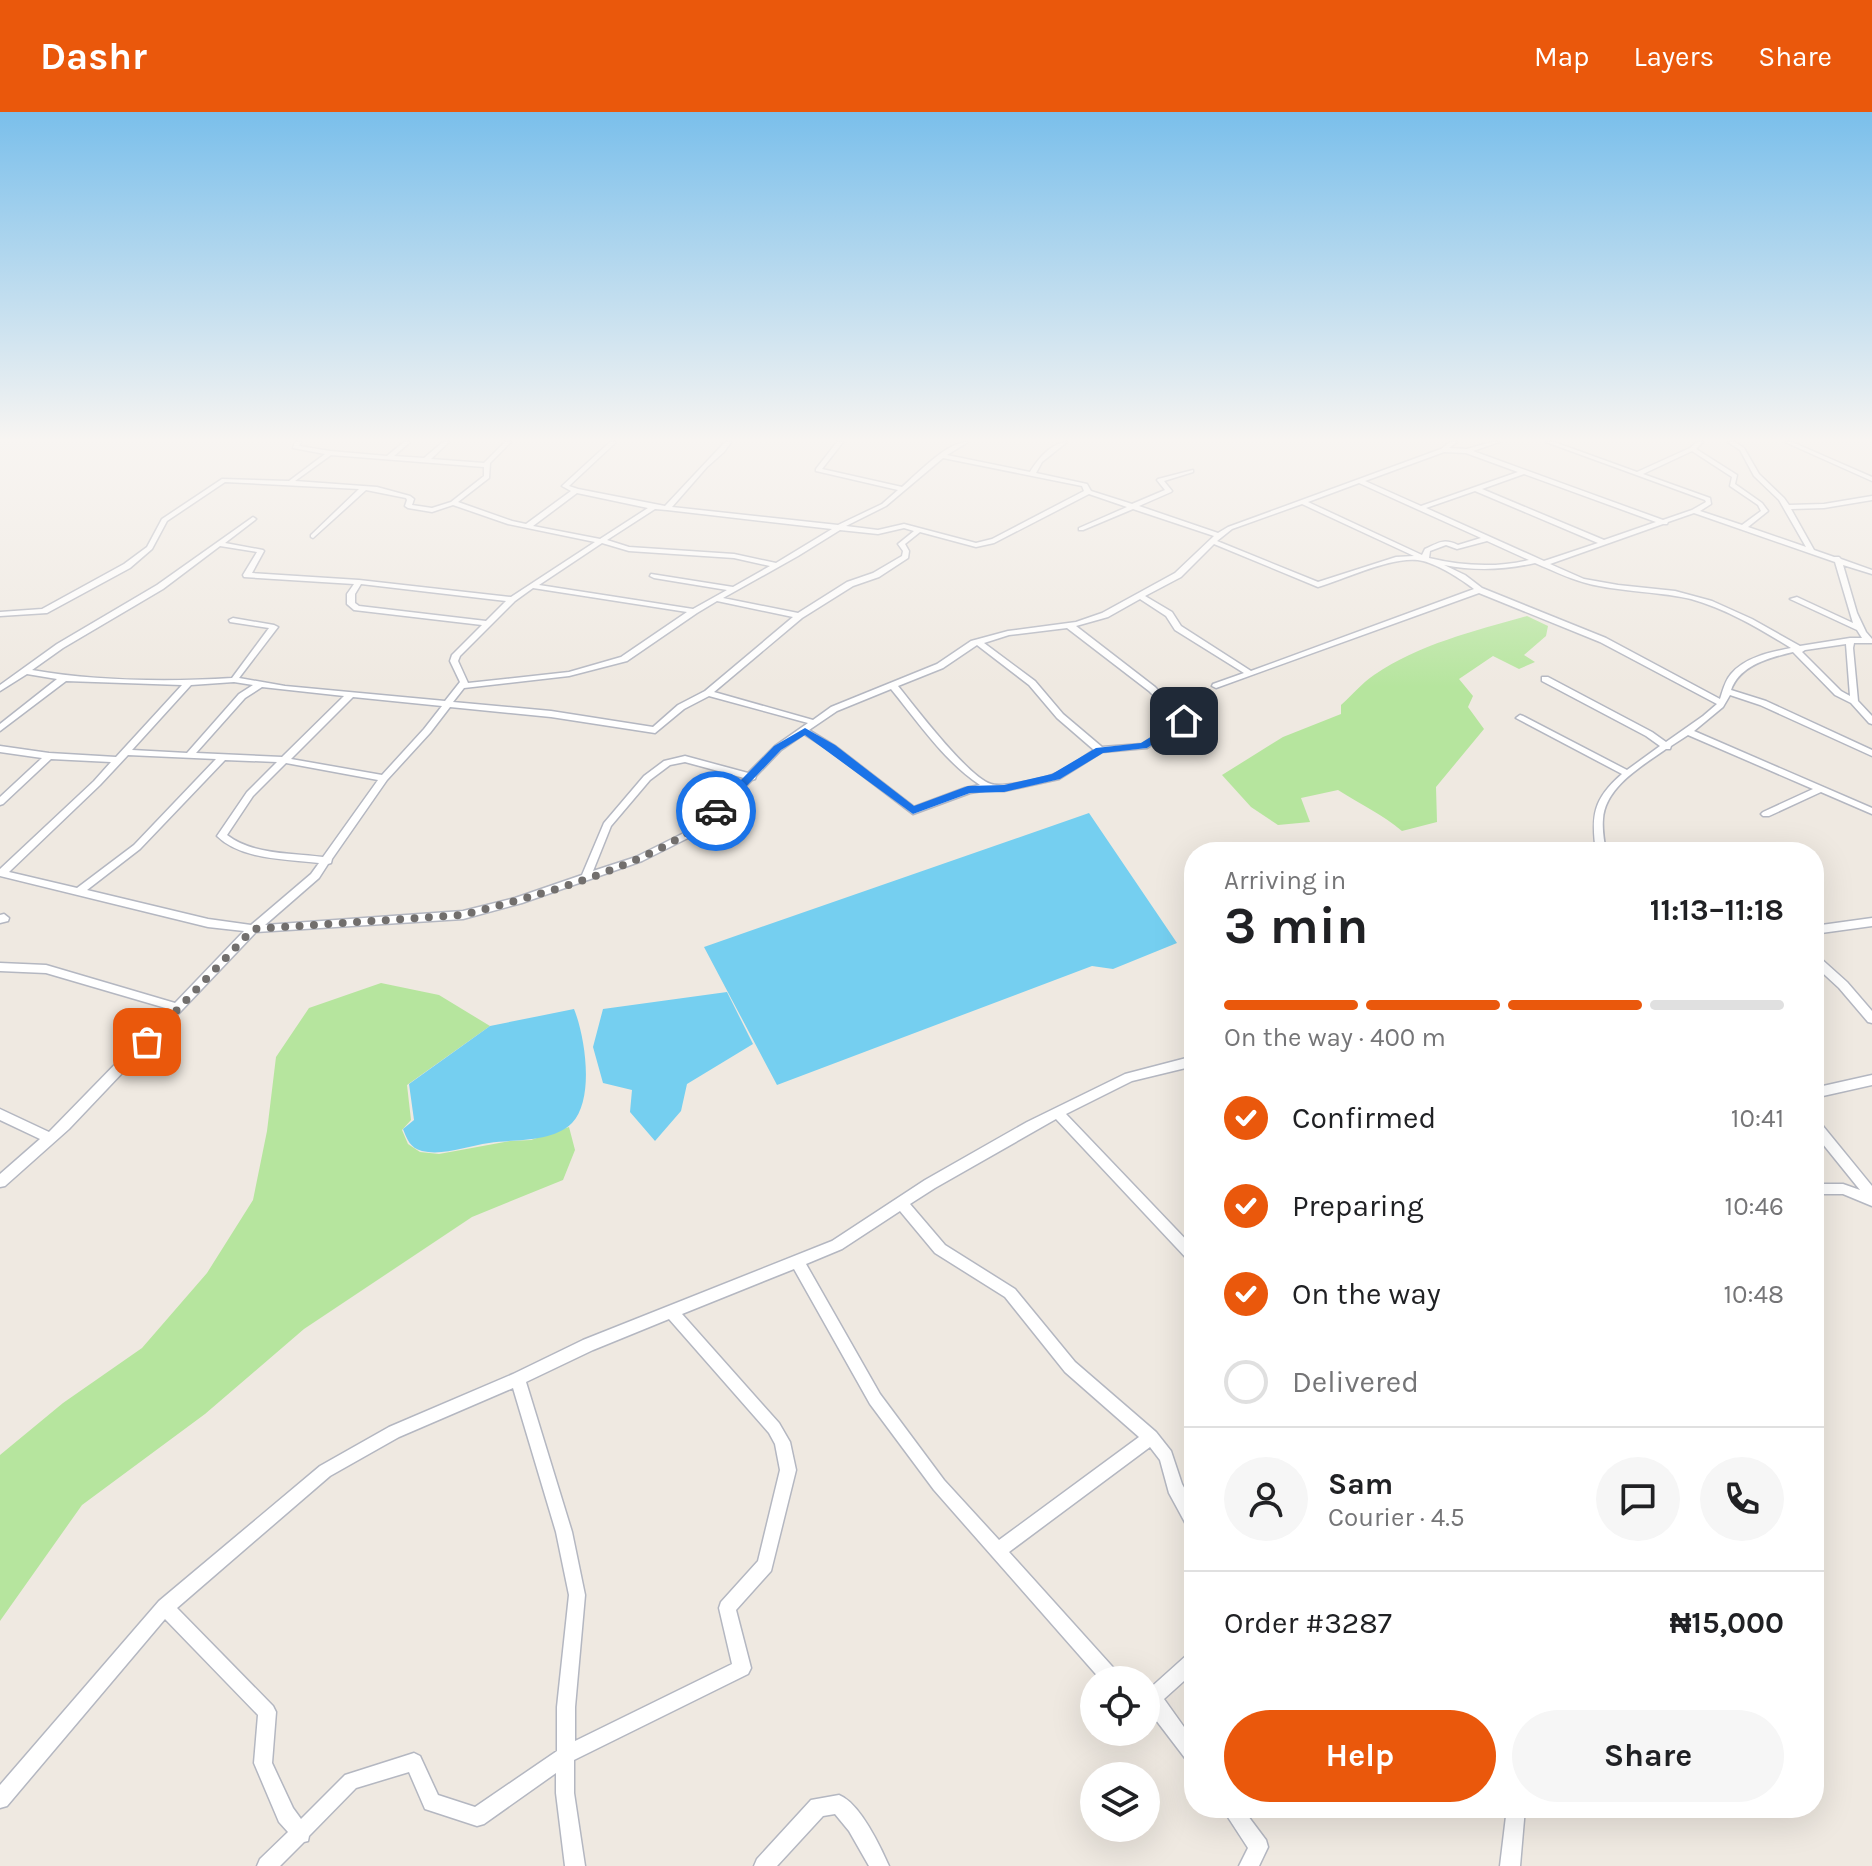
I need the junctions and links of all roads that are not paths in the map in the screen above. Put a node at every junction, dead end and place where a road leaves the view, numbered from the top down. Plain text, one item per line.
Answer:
1 (162, 524) edge
2 (247, 524) edge
3 (326, 524) edge
4 (517, 524) edge
5 (531, 524) edge
6 (628, 524) edge
7 (817, 524) edge
8 (846, 524) edge
9 (1027, 524) edge
10 (1093, 524) edge
11 (1178, 524) edge
12 (1248, 524) edge
13 (1350, 524) edge
14 (1456, 524) edge
15 (1559, 524) edge
16 (1662, 524) edge
17 (1731, 524) edge
18 (1748, 524) edge
19 (1797, 524) edge
20 (527, 527) junction
21 (838, 528) junction
22 (1743, 528) junction
23 (1081, 529) dead end
24 (918, 531) junction
25 (313, 536) dead end
26 (1216, 538) junction
27 (1488, 538) junction
28 (601, 541) junction
29 (1604, 543) junction
30 (220, 544) junction
31 (1811, 549) junction
32 (1837, 558) junction
33 (1425, 559) junction
34 (1540, 562) junction
35 (775, 565) junction
36 (1872, 572) edge
37 (654, 576) dead end
38 (359, 582) junction
39 (533, 586) junction
40 (734, 589) junction
41 (1479, 590) junction
42 (1142, 597) junction
43 (512, 599) junction
44 (717, 599) junction
45 (1794, 599) dead end
46 (694, 611) junction
47 (0, 614) edge
48 (799, 616) junction
49 (233, 620) dead end
50 (487, 623) junction
51 (1069, 625) junction
52 (1859, 628) junction
53 (1850, 640) junction
54 (1869, 640) edge
55 (978, 642) junction
56 (1798, 651) junction
57 (25, 671) junction
58 (1249, 673) junction
59 (64, 678) junction
60 (1545, 679) dead end
61 (234, 680) junction
62 (189, 683) junction
63 (261, 684) junction
64 (892, 684) junction
65 (460, 686) junction
66 (1216, 686) dead end
67 (0, 689) edge
68 (1728, 692) junction
69 (708, 693) junction
70 (351, 694) junction
71 (1854, 701) junction
72 (1722, 703) junction
73 (446, 705) junction
74 (1520, 718) dead end
75 (1872, 721) edge
76 (808, 726) junction
77 (0, 728) edge
78 (1689, 732) junction
79 (1667, 747) junction
80 (0, 749) edge
81 (1100, 750) junction
82 (124, 752) junction
83 (191, 753) junction
84 (1872, 753) edge
85 (49, 756) junction
86 (224, 756) junction
87 (115, 760) junction
88 (282, 760) junction
89 (1629, 774) junction
90 (752, 777) junction
91 (384, 778) junction
92 (988, 787) junction
93 (1818, 790) junction
94 (0, 802) edge
95 (1872, 811) edge
96 (1766, 814) dead end
97 (1600, 842) edge
98 (328, 861) junction
99 (1, 873) edge
100 (586, 877) junction
101 (78, 892) junction
102 (1872, 922) edge
103 (253, 929) junction
104 (1824, 929) edge
105 (0, 967) edge
106 (1824, 968) edge
107 (179, 1008) junction
108 (1872, 1019) edge
109 (1184, 1067) edge
110 (1872, 1080) edge
111 (1824, 1091) edge
112 (1058, 1113) junction
113 (0, 1114) edge
114 (1824, 1137) edge
115 (50, 1138) junction
116 (0, 1182) edge
117 (1824, 1189) edge
118 (1872, 1197) edge
119 (901, 1203) junction
120 (1184, 1246) edge
121 (798, 1263) junction
122 (671, 1311) junction
123 (518, 1379) junction
124 (1151, 1437) junction
125 (1184, 1504) edge
126 (997, 1551) junction
127 (165, 1607) junction
128 (1100, 1666) edge
129 (1184, 1668) edge
130 (1160, 1689) edge
131 (1160, 1712) edge
132 (1184, 1743) edge
133 (566, 1755) junction
134 (0, 1799) edge
135 (1238, 1818) edge
136 (1515, 1818) edge
137 (301, 1834) junction
138 (267, 1866) edge
139 (575, 1866) edge
140 (764, 1866) edge
141 (879, 1866) edge
142 (1249, 1866) edge
143 (1510, 1866) edge

1 - 47 street
2 - 30 street
3 - 25 street
4 - 20 street
5 - 20 street
6 - 28 street
7 - 21 street
8 - 21 street
9 - 24 street
10 - 23 street
11 - 26 street
12 - 26 street
13 - 33 street
14 - 27 street
15 - 29 street
16 - 29 street
17 - 22 street
18 - 22 street
19 - 31 street
20 - 28 street
21 - 24 street
21 - 35 street
22 - 31 street
24 - 48 street
26 - 33 street
26 - 42 street
27 - 33 street
27 - 34 street
28 - 35 street
28 - 39 street
29 - 34 street
30 - 38 street
30 - 57 street
31 - 32 street
32 - 36 street
32 - 52 street
33 - 34 street
33 - 41 street
34 - 56 street
35 - 40 street
37 - 40 street
38 - 43 street
38 - 50 street
39 - 43 street
39 - 46 street
40 - 44 street
41 - 58 street
41 - 72 street
42 - 51 street
42 - 58 street
43 - 50 street
44 - 46 street
44 - 48 street
45 - 52 street
46 - 65 street
48 - 69 street
49 - 61 street
50 - 65 street
51 - 55 street
51 - 81 street
52 - 54 street
53 - 54 street
53 - 56 street
53 - 71 street
55 - 64 street
55 - 81 street
56 - 68 street
56 - 71 street
57 - 59 street
57 - 67 street
58 - 66 street
59 - 62 street
59 - 77 street
60 - 79 street
61 - 62 street
61 - 63 street
62 - 82 street
63 - 70 street
63 - 83 street
64 - 76 street
64 - 92 street
65 - 73 street
68 - 72 street
68 - 84 street
69 - 73 street
69 - 76 street
70 - 73 street
70 - 88 street
71 - 75 street
72 - 78 street
73 - 91 street
74 - 89 street
76 - 90 street
76 - 92 street
78 - 79 street
78 - 93 street
79 - 89 street
80 - 85 street
81 - 92 street
82 - 83 street
82 - 87 street
83 - 86 street
85 - 87 street
85 - 94 street
86 - 88 street
86 - 101 street
87 - 99 street
88 - 91 street
88 - 98 street
89 - 97 street
90 - 100 street
90 - 100 street
91 - 98 street
93 - 95 street
93 - 96 street
98 - 103 street
99 - 101 street
100 - 103 street
101 - 103 street
102 - 104 street
103 - 107 street
105 - 107 street
106 - 108 street
107 - 115 street
109 - 112 street
110 - 111 street
112 - 119 street
112 - 120 street
113 - 115 street
114 - 118 street
115 - 116 street
117 - 118 street
119 - 121 street
119 - 124 street
121 - 122 street
121 - 126 street
122 - 123 street
122 - 133 street
123 - 127 street
123 - 133 street
124 - 125 street
124 - 126 street
126 - 128 street
127 - 134 street
127 - 137 street
129 - 130 street
131 - 132 street
133 - 137 street
133 - 139 street
135 - 142 street
136 - 143 street
137 - 138 street
140 - 141 street

